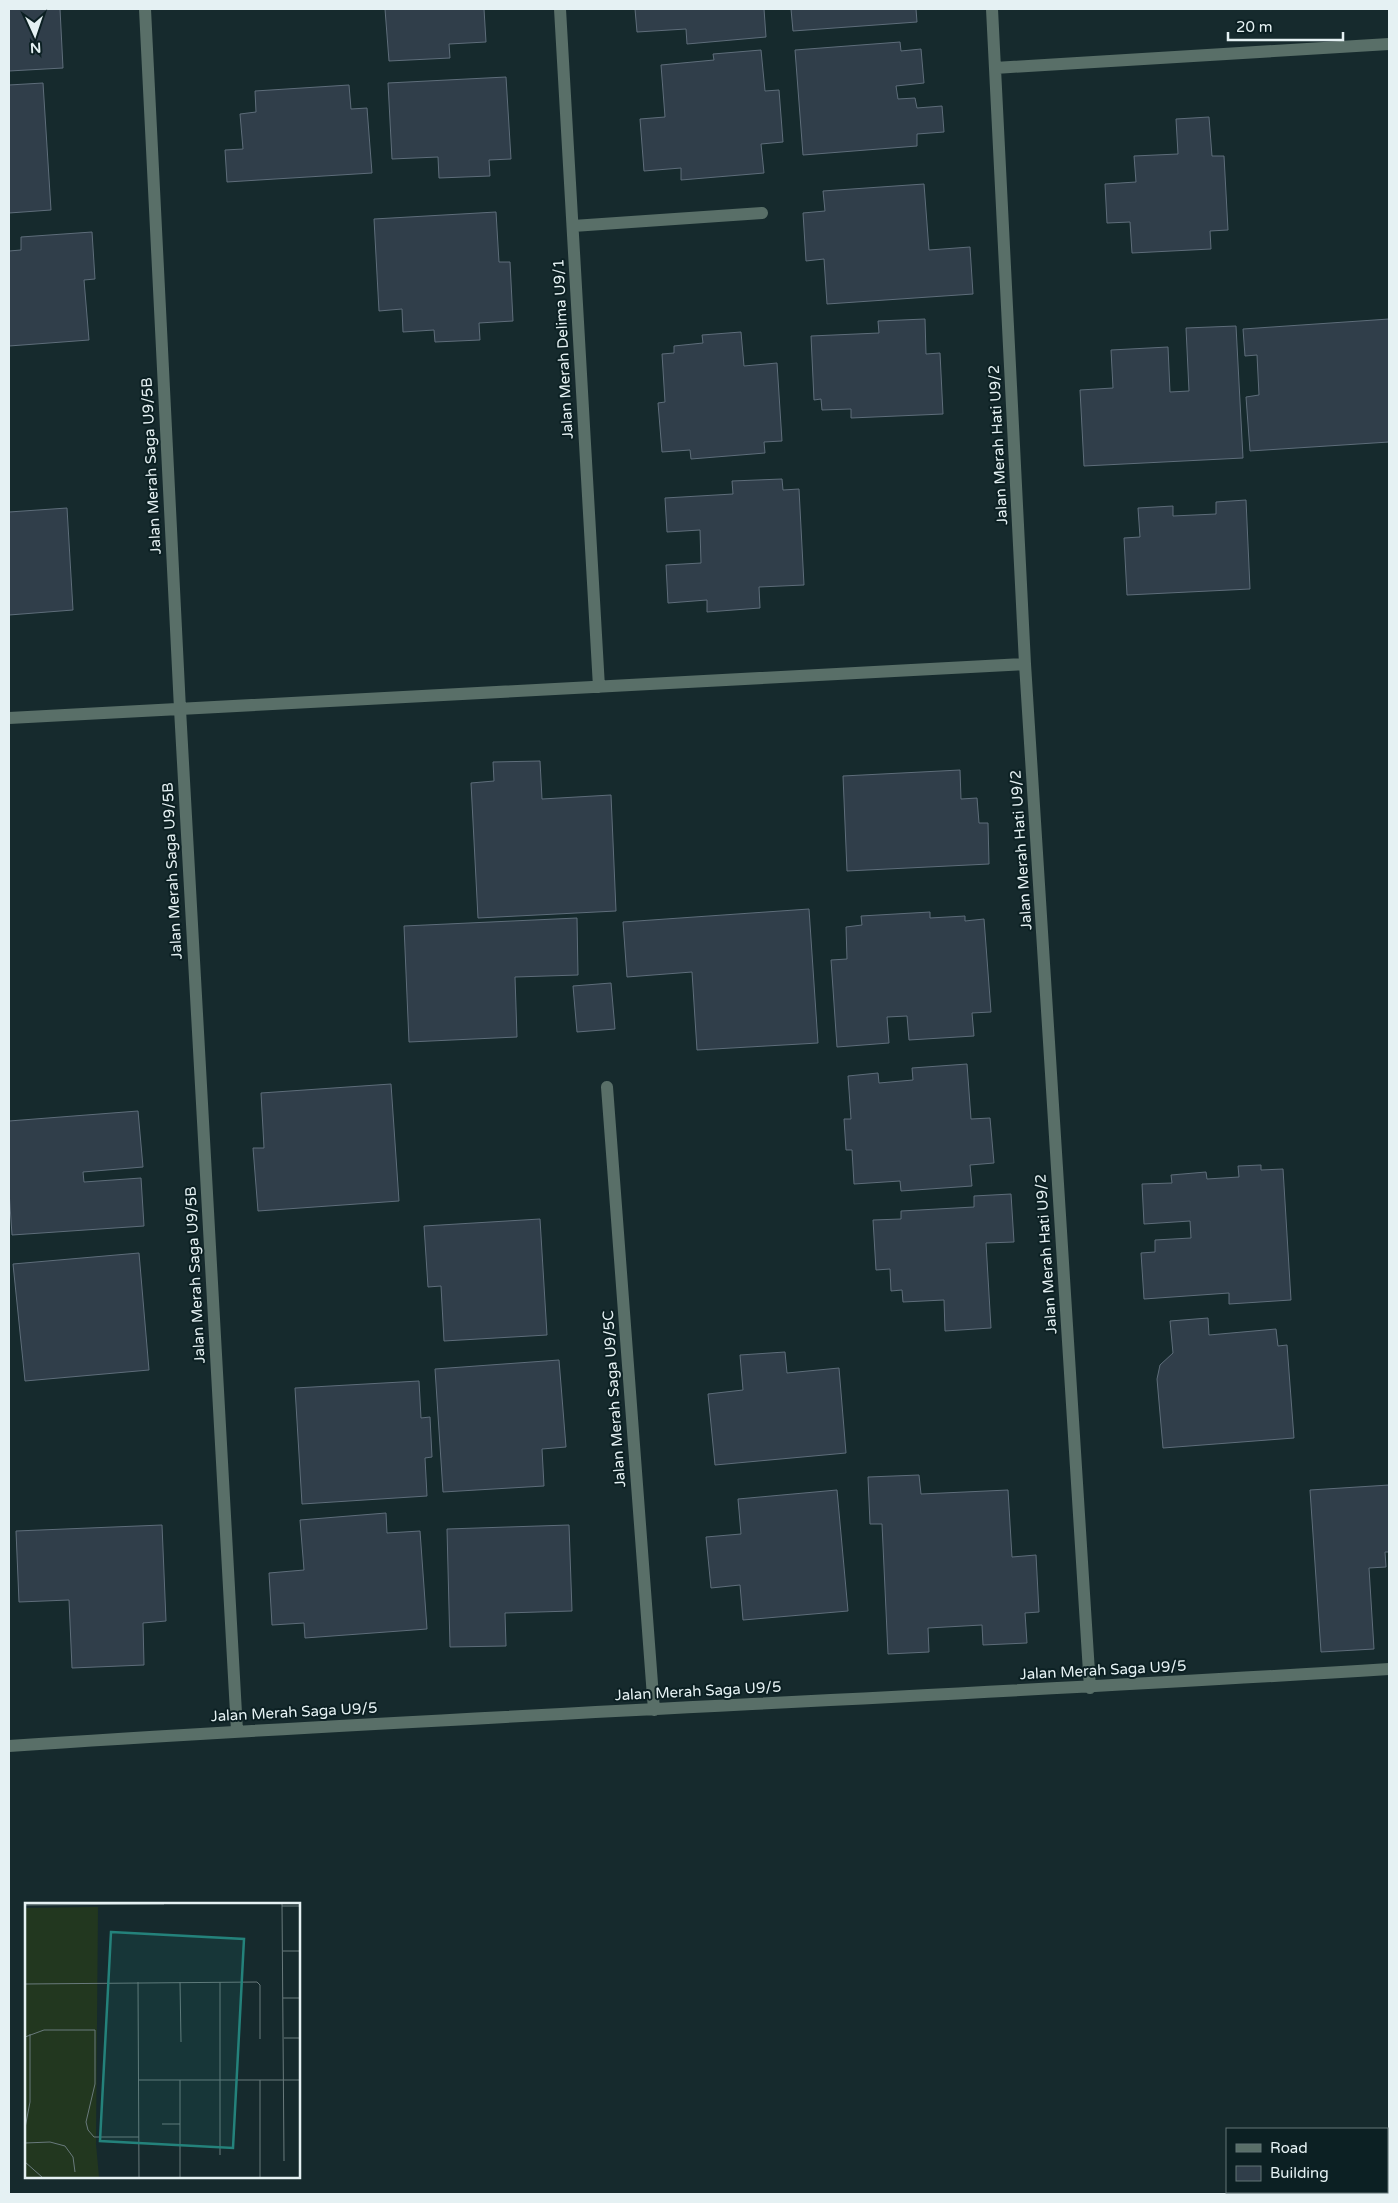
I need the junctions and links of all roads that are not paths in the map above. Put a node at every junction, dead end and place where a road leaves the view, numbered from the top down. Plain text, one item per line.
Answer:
1 (145, 9) edge
2 (560, 9) edge
3 (992, 9) edge
4 (1389, 44) edge
5 (995, 68) junction
6 (762, 213) dead end
7 (573, 226) junction
8 (1026, 664) junction
9 (599, 687) junction
10 (180, 709) junction
11 (9, 718) edge
12 (607, 1087) dead end
13 (1389, 1669) edge
14 (1090, 1688) junction
15 (654, 1710) junction
16 (237, 1731) junction
17 (9, 1746) edge

1 - 10 street, Jalan Merah Saga U9/5B
2 - 7 street, Jalan Merah Delima U9/1
3 - 5 street, Jalan Merah Hati U9/2
4 - 5 street
5 - 8 street, Jalan Merah Hati U9/2
6 - 7 street
7 - 9 street, Jalan Merah Delima U9/1
8 - 9 street
8 - 14 street, Jalan Merah Hati U9/2
9 - 10 street
10 - 11 street
10 - 16 street, Jalan Merah Saga U9/5B
12 - 15 street, Jalan Merah Saga U9/5C
13 - 14 street, Jalan Merah Saga U9/5
14 - 15 street, Jalan Merah Saga U9/5
15 - 16 street, Jalan Merah Saga U9/5
16 - 17 street, Jalan Merah Saga U9/5

